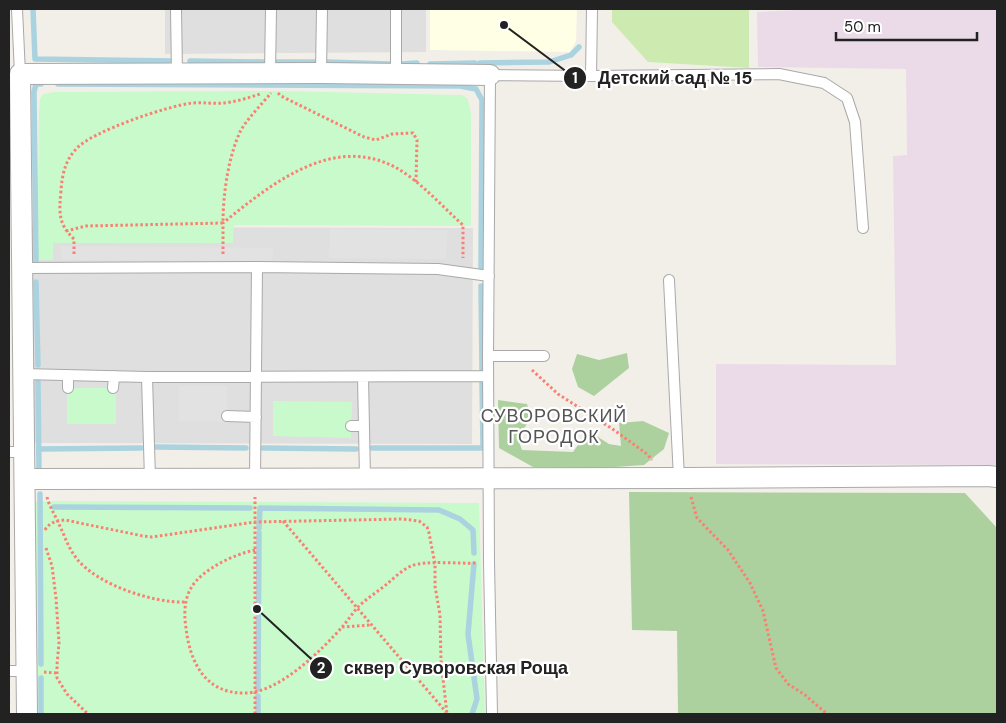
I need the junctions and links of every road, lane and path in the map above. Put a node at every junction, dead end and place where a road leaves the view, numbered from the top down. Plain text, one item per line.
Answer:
1 (18, 9) edge
2 (176, 9) edge
3 (270, 9) edge
4 (322, 9) edge
5 (396, 9) edge
6 (592, 9) edge
7 (321, 73) junction
8 (177, 74) junction
9 (396, 75) junction
10 (490, 75) junction
11 (591, 76) junction
12 (272, 81) junction
13 (16, 83) edge
14 (416, 182) junction
15 (223, 223) junction
16 (863, 228) dead end
17 (66, 231) junction
18 (223, 267) junction
19 (257, 267) junction
20 (22, 268) junction
21 (74, 268) junction
22 (462, 272) junction
23 (489, 276) junction
24 (670, 280) dead end
25 (488, 356) junction
26 (544, 356) dead end
27 (531, 369) dead end
28 (23, 374) junction
29 (68, 375) junction
30 (114, 376) junction
31 (488, 376) junction
32 (147, 377) junction
33 (256, 377) junction
34 (363, 377) junction
35 (68, 388) dead end
36 (114, 388) dead end
37 (227, 416) dead end
38 (256, 417) junction
39 (351, 426) dead end
40 (364, 426) junction
41 (16, 452) edge
42 (997, 477) edge
43 (488, 478) junction
44 (677, 478) junction
45 (34, 479) junction
46 (150, 479) junction
47 (255, 479) junction
48 (365, 479) junction
49 (57, 520) junction
50 (282, 521) junction
51 (255, 522) junction
52 (45, 534) dead end
53 (44, 540) dead end
54 (255, 550) junction
55 (489, 562) junction
56 (435, 564) junction
57 (186, 602) junction
58 (358, 608) junction
59 (371, 624) junction
60 (342, 627) junction
61 (18, 671) edge
62 (255, 693) junction
63 (27, 714) edge
64 (88, 714) edge
65 (255, 714) edge
66 (448, 714) edge
67 (492, 714) edge
68 (827, 714) edge

1 - 13 lane
2 - 8 lane
3 - 12 lane
4 - 7 lane
5 - 9 lane
6 - 11 lane
7 - 9 street
7 - 12 street
8 - 12 street
8 - 13 street
9 - 10 street
10 - 11 lane
10 - 23 lane
11 - 16 lane
12 - 14 path
12 - 15 path
12 - 17 path
13 - 20 street
14 - 15 path
14 - 22 path
15 - 17 path
15 - 18 path
17 - 21 path
18 - 19 lane
18 - 21 lane
19 - 22 lane
19 - 33 lane
20 - 21 lane
20 - 28 street
22 - 23 lane
23 - 25 lane
24 - 44 lane
25 - 26 lane
25 - 31 lane
27 - 44 path
28 - 29 lane
28 - 41 street
29 - 30 lane
29 - 35 lane
30 - 32 lane
30 - 36 lane
31 - 34 lane
31 - 43 lane
32 - 33 lane
32 - 46 lane
33 - 34 lane
33 - 38 lane
34 - 40 lane
37 - 38 lane
38 - 47 lane
39 - 40 lane
40 - 48 lane
41 - 45 street
42 - 44 street
43 - 44 street
43 - 48 street
43 - 55 lane
44 - 68 path
45 - 46 street
45 - 49 path
45 - 61 street
46 - 47 street
47 - 48 street
47 - 51 path
49 - 51 path
49 - 52 path
49 - 57 path
50 - 51 path
50 - 56 path
50 - 58 path
51 - 54 path
53 - 64 path
54 - 57 path
54 - 62 path
55 - 56 path
55 - 67 lane
56 - 58 path
56 - 66 path
57 - 62 path
58 - 59 path
58 - 60 path
59 - 60 path
59 - 66 path
60 - 62 path
61 - 63 street
62 - 65 path

